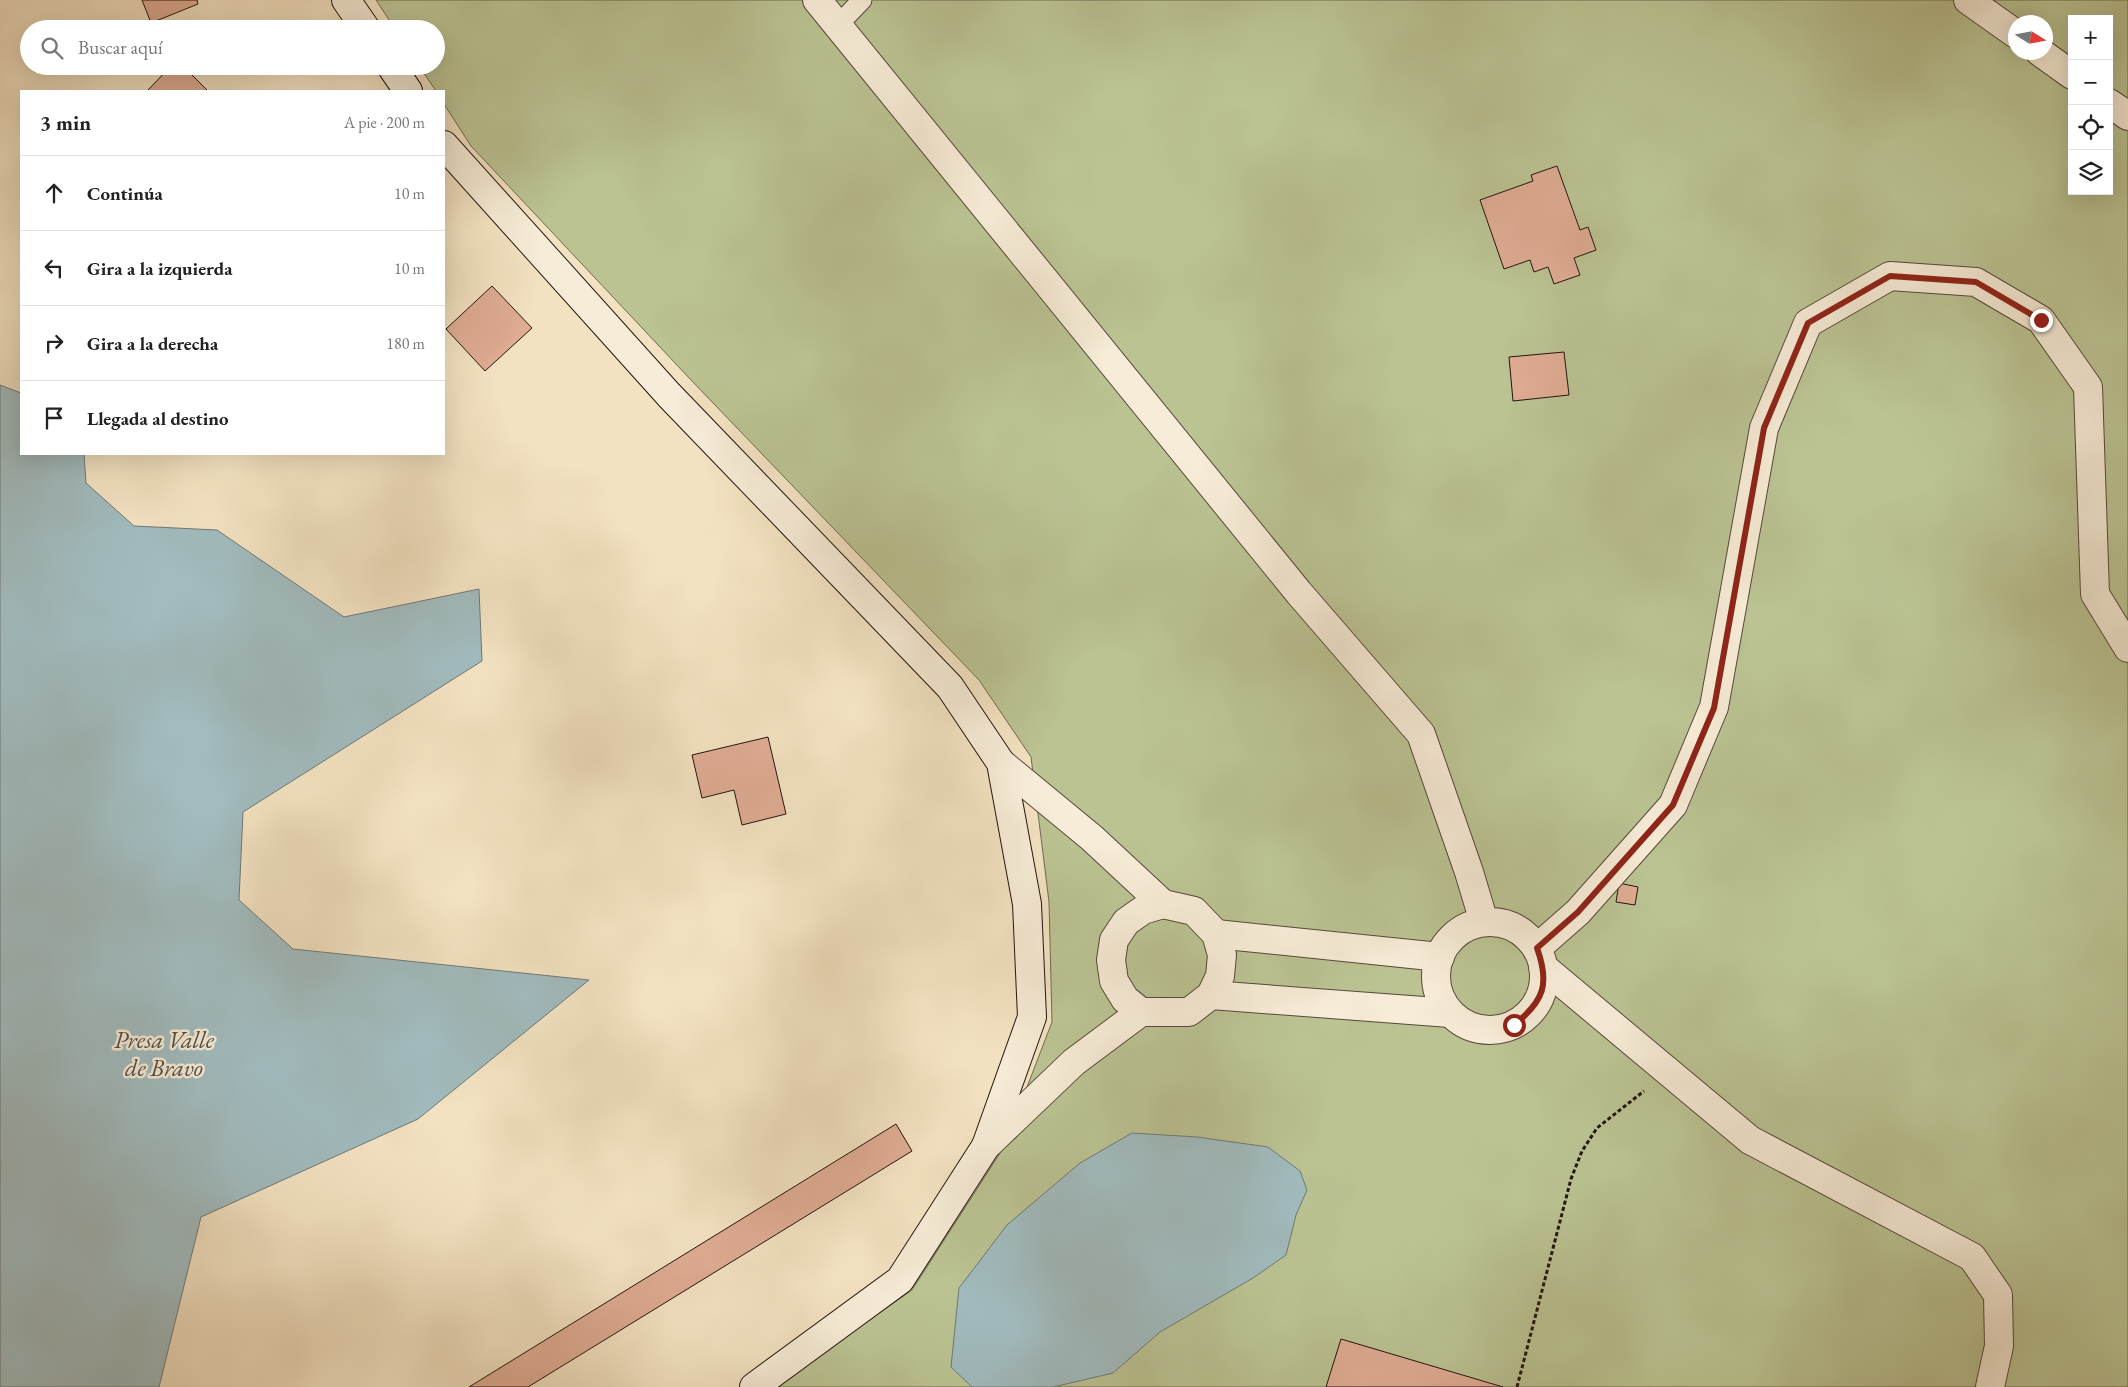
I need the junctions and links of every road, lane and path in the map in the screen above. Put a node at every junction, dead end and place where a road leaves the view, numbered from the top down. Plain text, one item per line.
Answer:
1 (346, 0) edge
2 (816, 0) edge
3 (862, 0) edge
4 (1968, 0) edge
5 (360, 20) edge
6 (837, 26) junction
7 (2008, 28) edge
8 (2051, 60) edge
9 (2068, 72) edge
10 (397, 75) edge
11 (407, 90) edge
12 (2112, 105) edge
13 (2128, 116) edge
14 (445, 146) edge
15 (2128, 648) edge
16 (1001, 763) junction
17 (1163, 904) junction
18 (1484, 922) junction
19 (1216, 934) junction
20 (1440, 957) junction
21 (1540, 957) junction
22 (1211, 995) junction
23 (1141, 1012) junction
24 (1450, 1013) junction
25 (1668, 1072) junction
26 (986, 1146) junction
27 (754, 1387) edge
28 (1517, 1387) edge
29 (1990, 1387) edge

1 - 5 street
2 - 6 street
3 - 6 lane
4 - 7 street
6 - 18 street
8 - 9 street
10 - 11 street
12 - 13 street
14 - 16 street
15 - 21 street
16 - 17 street
16 - 26 street
17 - 19 street
17 - 23 street
18 - 20 street
18 - 21 street
19 - 20 street
19 - 22 street
20 - 24 street
21 - 24 street
21 - 25 street
22 - 23 street
22 - 24 street
23 - 26 street
25 - 28 path
25 - 29 street
26 - 27 street

